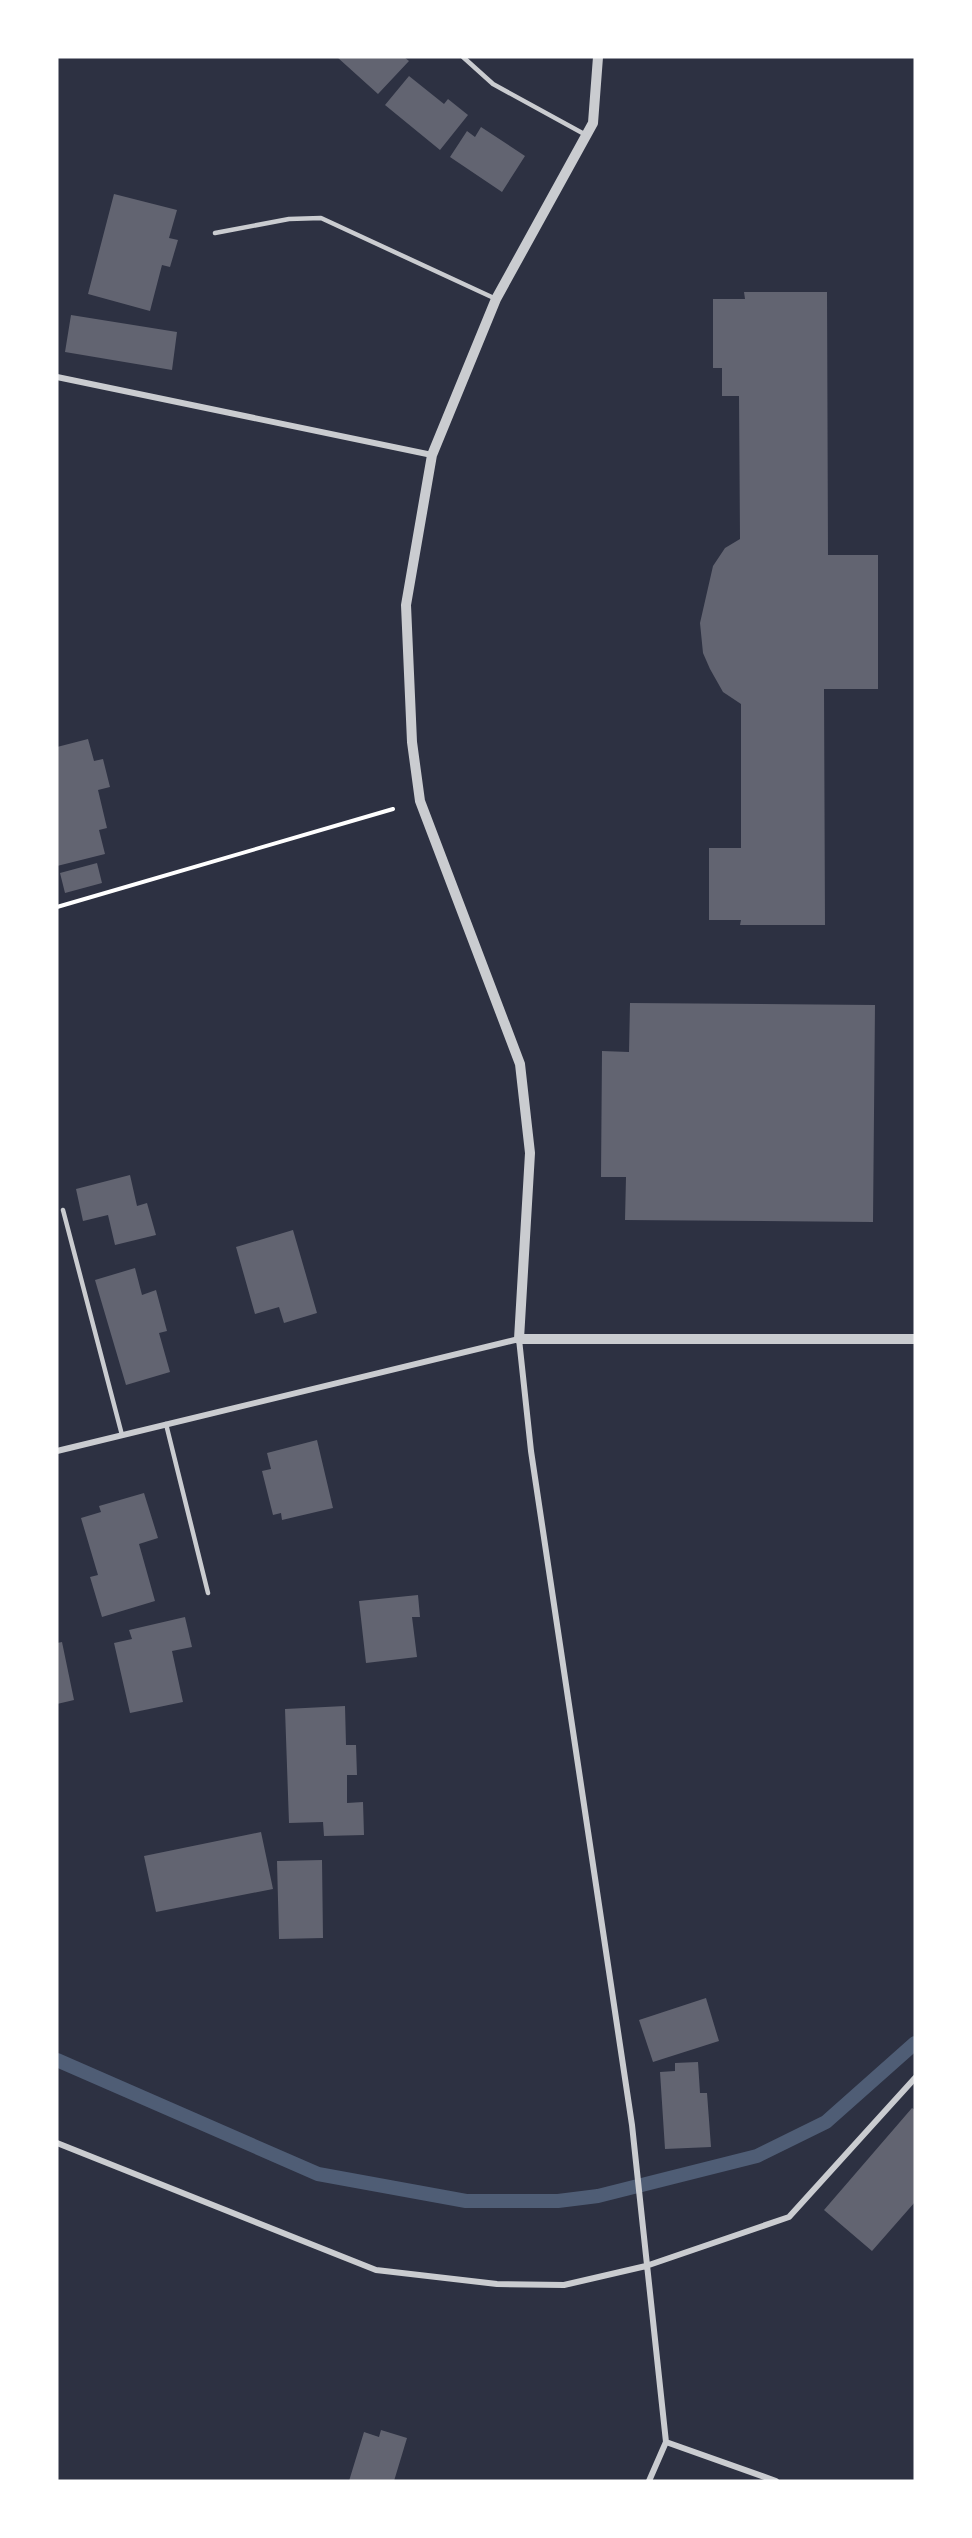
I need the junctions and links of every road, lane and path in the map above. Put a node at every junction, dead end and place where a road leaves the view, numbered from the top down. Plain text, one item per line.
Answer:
1 (463, 57) edge
2 (598, 57) edge
3 (586, 135) junction
4 (214, 233) dead end
5 (496, 299) junction
6 (57, 377) edge
7 (432, 455) junction
8 (420, 801) junction
9 (57, 907) edge
10 (63, 1210) dead end
11 (519, 1339) junction
12 (915, 1340) edge
13 (166, 1424) junction
14 (122, 1435) junction
15 (57, 1451) edge
16 (208, 1593) dead end
17 (915, 2078) edge
18 (57, 2143) edge
19 (646, 2266) junction
20 (666, 2442) junction
21 (649, 2481) edge
22 (776, 2481) edge

1 - 3 lane
2 - 3 street
3 - 5 street
4 - 5 lane
5 - 7 street
6 - 7 street
7 - 8 street
8 - 9 path
8 - 11 street
10 - 14 lane
11 - 12 street
11 - 13 street
11 - 19 street
13 - 14 street
13 - 16 lane
14 - 15 street
17 - 19 street
18 - 19 street
19 - 20 street
20 - 21 street
20 - 22 street

